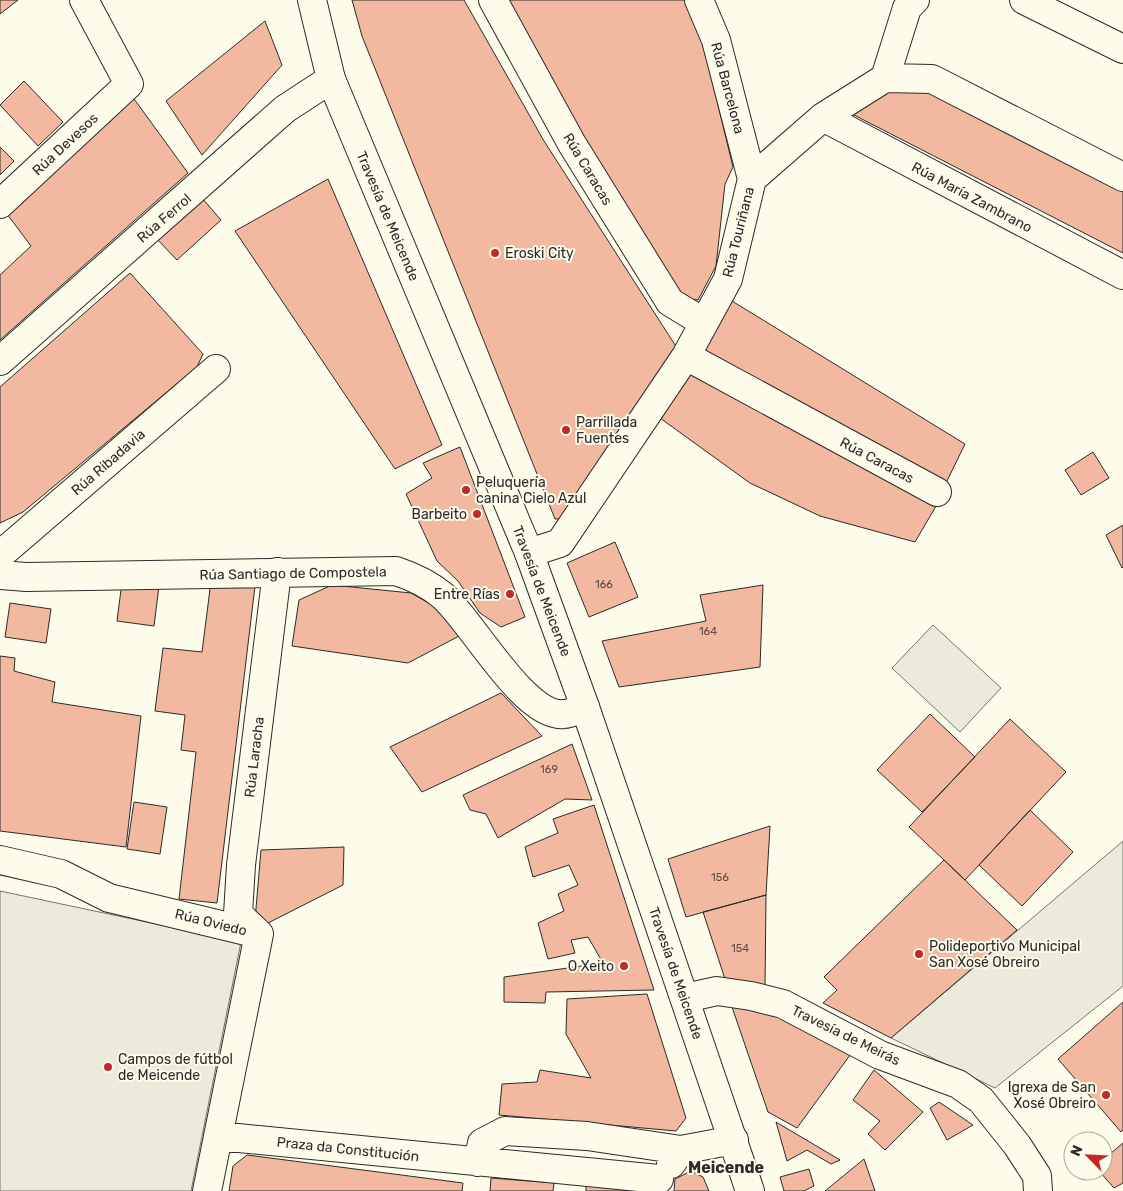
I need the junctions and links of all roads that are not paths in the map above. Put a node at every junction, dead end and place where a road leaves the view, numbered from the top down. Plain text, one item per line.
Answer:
1 (84, 0) edge
2 (312, 0) edge
3 (493, 0) edge
4 (699, 0) edge
5 (915, 0) edge
6 (1024, 0) edge
7 (1123, 49) edge
8 (331, 78) junction
9 (886, 78) junction
10 (823, 117) junction
11 (1123, 177) edge
12 (752, 179) junction
13 (0, 204) edge
14 (1123, 275) edge
15 (703, 322) junction
16 (686, 356) junction
17 (0, 361) edge
18 (216, 369) dead end
19 (937, 492) dead end
20 (529, 553) junction
21 (0, 555) edge
22 (277, 572) junction
23 (0, 575) edge
24 (585, 707) junction
25 (0, 860) edge
26 (259, 934) junction
27 (685, 998) junction
28 (218, 1136) junction
29 (734, 1140) junction
30 (681, 1150) junction
31 (478, 1162) junction
32 (658, 1185) edge
33 (207, 1191) edge
34 (750, 1191) edge
35 (1038, 1191) edge

1 - 13 street, Rúa Devesos
2 - 8 street, Travesía de Meicende
3 - 15 street, Rúa Caracas
4 - 12 street, Rúa Barcelona
5 - 9 street
6 - 7 street
8 - 17 street, Rúa Ferrol
8 - 20 street, Travesía de Meicende
9 - 10 street, Rúa Touriñana
9 - 11 street
10 - 12 street, Rúa Touriñana
10 - 14 street, Rúa María Zambrano
12 - 15 street, Rúa Touriñana
15 - 16 street, Rúa Touriñana
16 - 19 street, Rúa Caracas
16 - 20 street, Rúa Touriñana
18 - 21 street, Rúa Ribadavia
20 - 24 street, Travesía de Meicende
22 - 23 street, Rúa Santiago de Compostela
22 - 24 street, Rúa Santiago de Compostela
22 - 26 street, Rúa Laracha
24 - 27 street, Travesía de Meicende
25 - 26 street, Rúa Oviedo
26 - 28 street, Rúa Oviedo
27 - 29 street, Travesía de Meicende
27 - 35 street, Travesía de Meirás
28 - 31 street, Praza da Constitución
28 - 33 street, Rúa Oviedo
29 - 30 street
29 - 34 street, Travesía de Meicende
30 - 31 street
30 - 32 street, Praza da Constitución
31 - 32 street, Praza da Constitución

